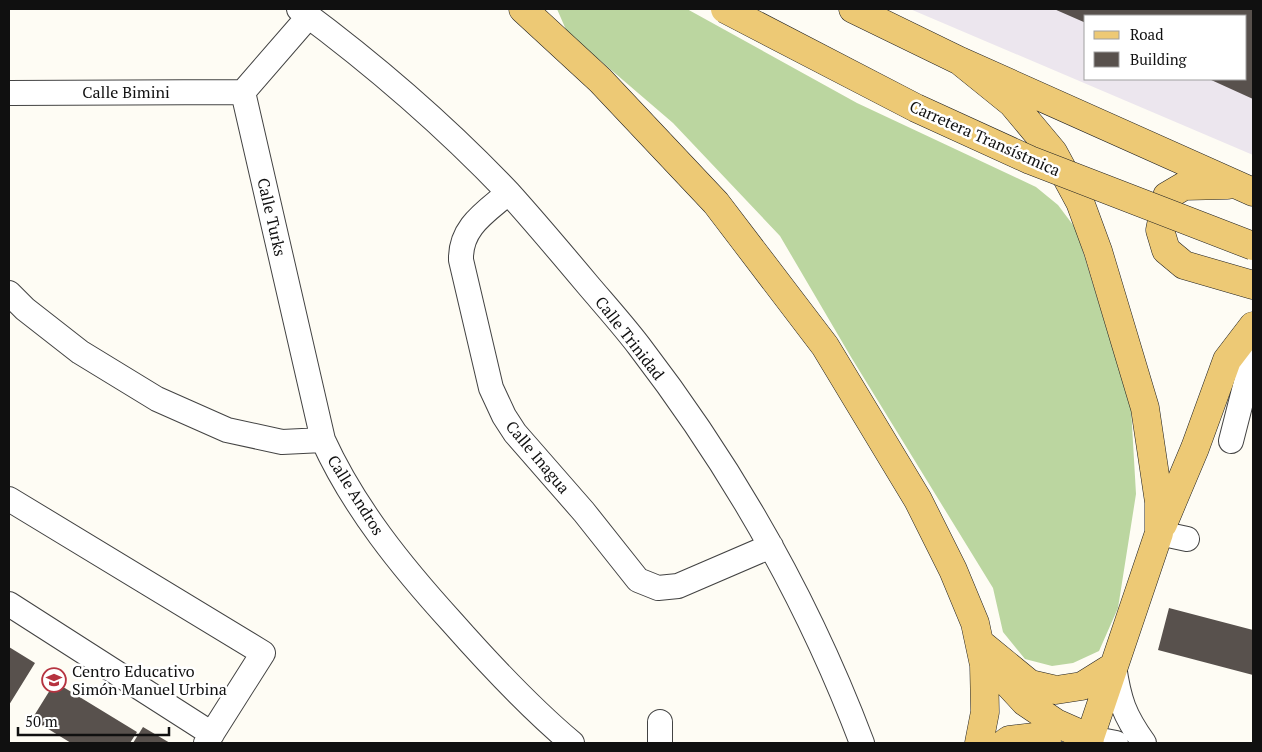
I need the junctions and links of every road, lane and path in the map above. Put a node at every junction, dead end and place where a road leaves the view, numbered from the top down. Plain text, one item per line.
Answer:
1 (522, 9) edge
2 (725, 9) edge
3 (853, 9) edge
4 (304, 12) edge
5 (960, 61) junction
6 (243, 92) junction
7 (9, 93) edge
8 (1244, 188) edge
9 (508, 193) junction
10 (1253, 246) edge
11 (1253, 284) edge
12 (9, 293) edge
13 (1253, 326) edge
14 (1253, 355) edge
15 (323, 440) junction
16 (1231, 441) dead end
17 (9, 499) edge
18 (1159, 533) junction
19 (1187, 539) dead end
20 (771, 546) junction
21 (9, 604) edge
22 (980, 643) junction
23 (1114, 666) junction
24 (209, 739) edge
25 (1098, 742) edge
26 (572, 743) edge
27 (862, 743) edge
28 (979, 743) edge
29 (1005, 743) edge
30 (1047, 743) edge
31 (1144, 743) edge

1 - 22 main road
2 - 10 main road, Carretera Transístmica, bridge
3 - 5 main road
4 - 6 street
4 - 9 street, Calle Trinidad
5 - 8 main road
5 - 18 main road
6 - 7 street, Calle Bimini
6 - 15 street, Calle Turks
8 - 11 main road
9 - 20 street, Calle Trinidad
9 - 20 street, Calle Inagua
12 - 15 street, Calle Andros
13 - 18 main road
14 - 16 street
15 - 26 street, Calle Andros
17 - 24 street
18 - 19 street
18 - 23 main road
20 - 27 street, Calle Trinidad
21 - 24 street
22 - 23 main road
22 - 25 main road
22 - 28 main road
23 - 25 main road
23 - 31 street
29 - 30 main road

